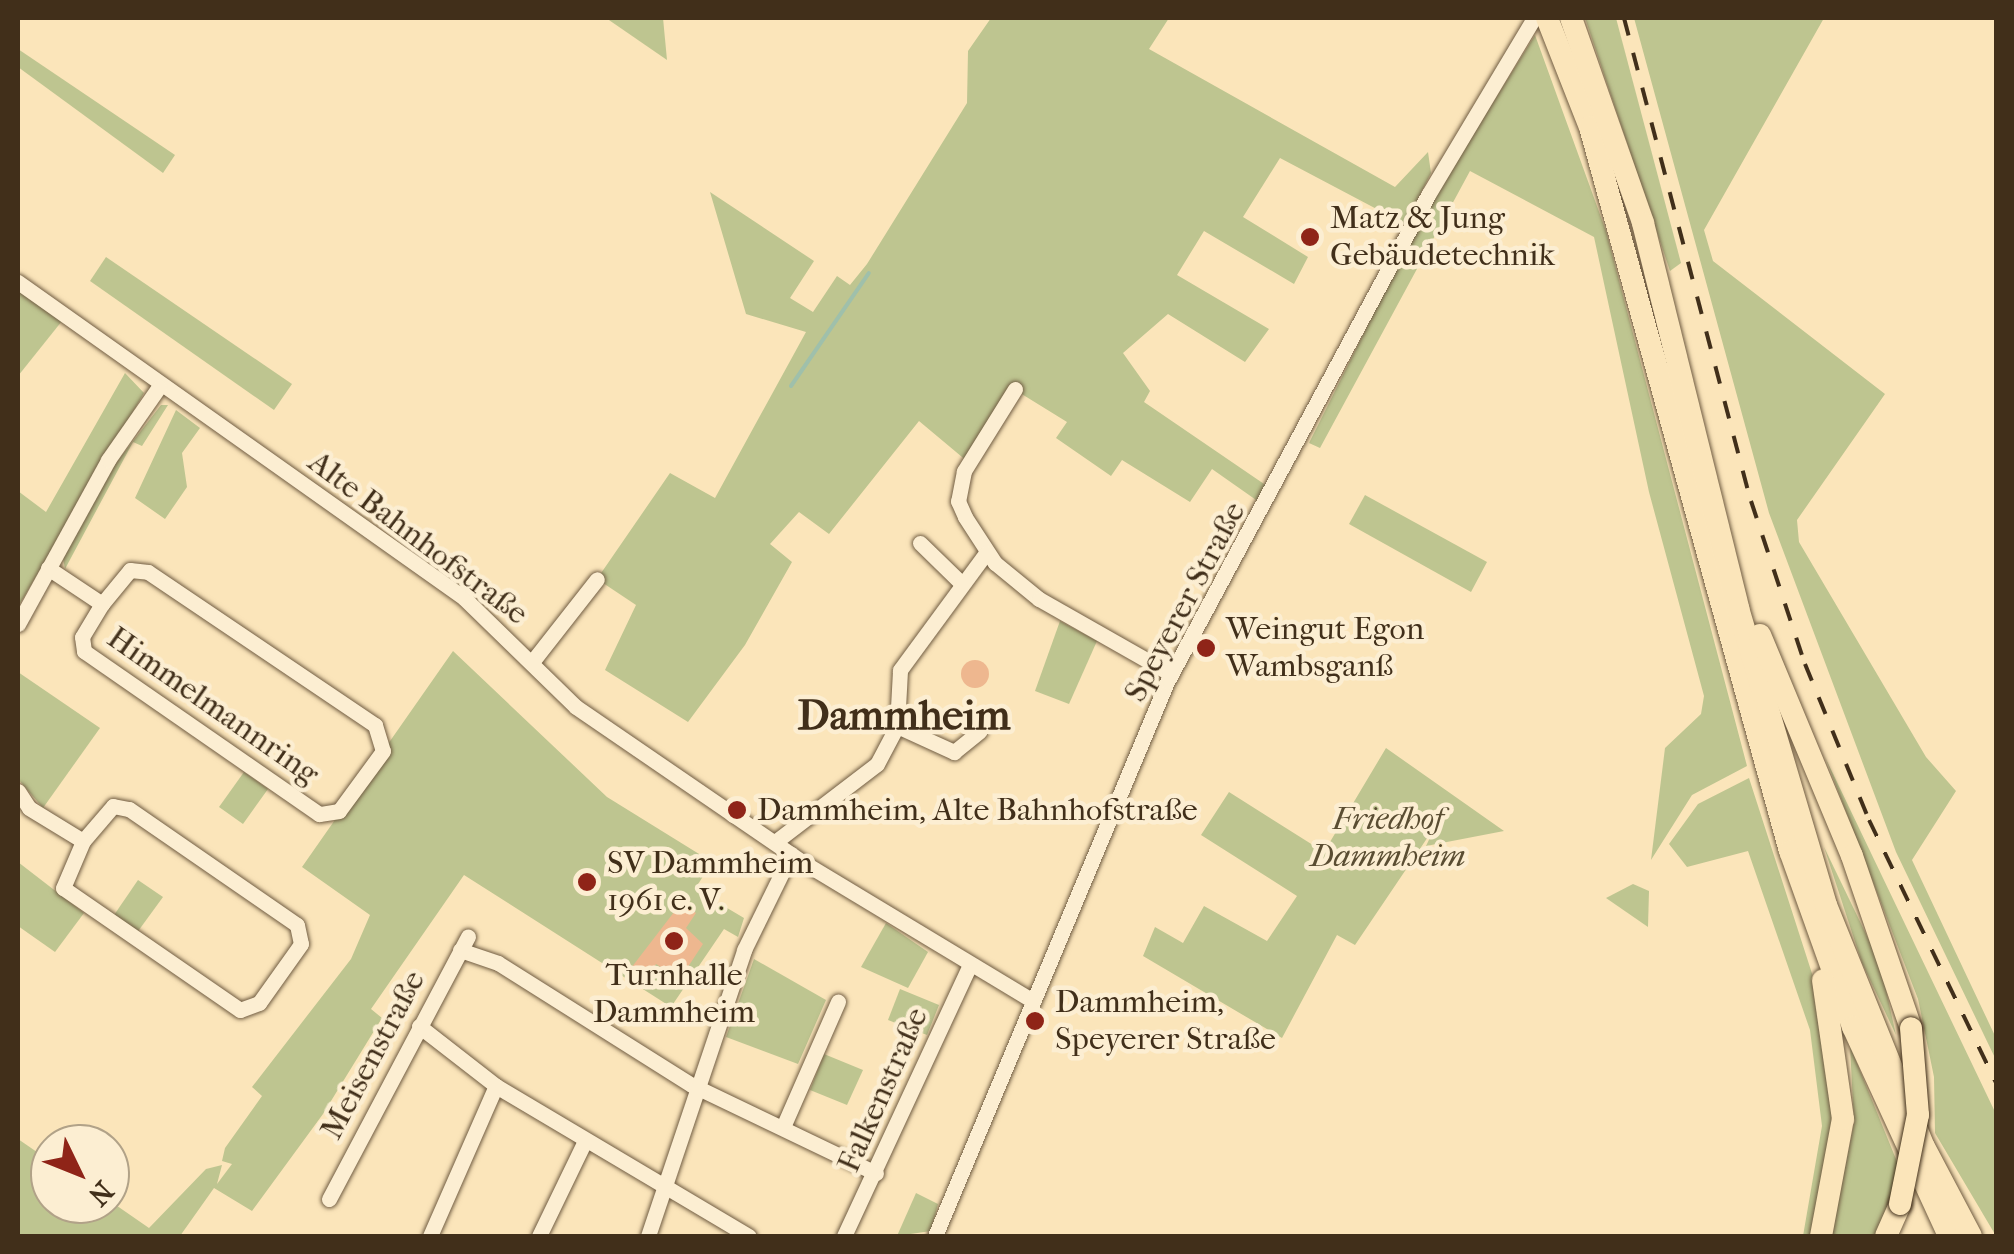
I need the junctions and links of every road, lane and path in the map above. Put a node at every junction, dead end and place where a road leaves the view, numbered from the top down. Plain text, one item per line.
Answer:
1 (1551, 20) edge
2 (18, 282) edge
3 (159, 387) junction
4 (1015, 389) dead end
5 (1714, 512) junction
6 (920, 543) dead end
7 (986, 553) junction
8 (48, 568) junction
9 (597, 579) dead end
10 (959, 581) junction
11 (102, 604) junction
12 (18, 624) edge
13 (532, 662) junction
14 (1171, 674) junction
15 (897, 726) junction
16 (980, 732) dead end
17 (18, 791) edge
18 (83, 841) junction
19 (775, 842) junction
20 (1790, 851) junction
21 (791, 854) junction
22 (970, 965) junction
23 (1034, 1001) junction
24 (838, 1002) dead end
25 (419, 1026) junction
26 (496, 1086) junction
27 (700, 1089) junction
28 (783, 1127) junction
29 (585, 1141) junction
30 (876, 1173) junction
31 (666, 1186) junction
32 (329, 1199) dead end
33 (430, 1236) edge
34 (539, 1236) edge
35 (648, 1236) edge
36 (749, 1236) edge
37 (844, 1236) edge
38 (935, 1236) edge
39 (1821, 1236) edge
40 (1886, 1236) edge
41 (1950, 1236) edge
42 (1972, 1236) edge

1 - 5 highway
1 - 14 street, Speyerer Straße
1 - 20 highway
2 - 3 street, Alte Bahnhofstraße
3 - 8 street
3 - 13 street, Alte Bahnhofstraße
4 - 7 street
5 - 40 highway, bridge
5 - 42 highway
6 - 10 street
7 - 10 street
7 - 14 street
8 - 11 street, Himmelmannring
8 - 12 street
9 - 13 street
10 - 15 street
11 - 11 street, Himmelmannring
13 - 19 street, Alte Bahnhofstraße
14 - 23 street, Speyerer Straße
15 - 16 street
15 - 19 street
17 - 18 street
18 - 18 street
19 - 21 street, Alte Bahnhofstraße
20 - 39 highway
20 - 41 highway
21 - 22 street, Alte Bahnhofstraße
21 - 27 street
22 - 23 street, Alte Bahnhofstraße
22 - 30 street, Falkenstraße
23 - 38 street, Speyerer Straße
24 - 28 street
25 - 26 street
25 - 27 street, Meisenstraße
25 - 32 street, Meisenstraße
26 - 29 street
26 - 33 street
27 - 28 street
27 - 31 street
28 - 30 street
29 - 31 street
29 - 34 street
30 - 37 street, Falkenstraße
31 - 35 street
31 - 36 street

